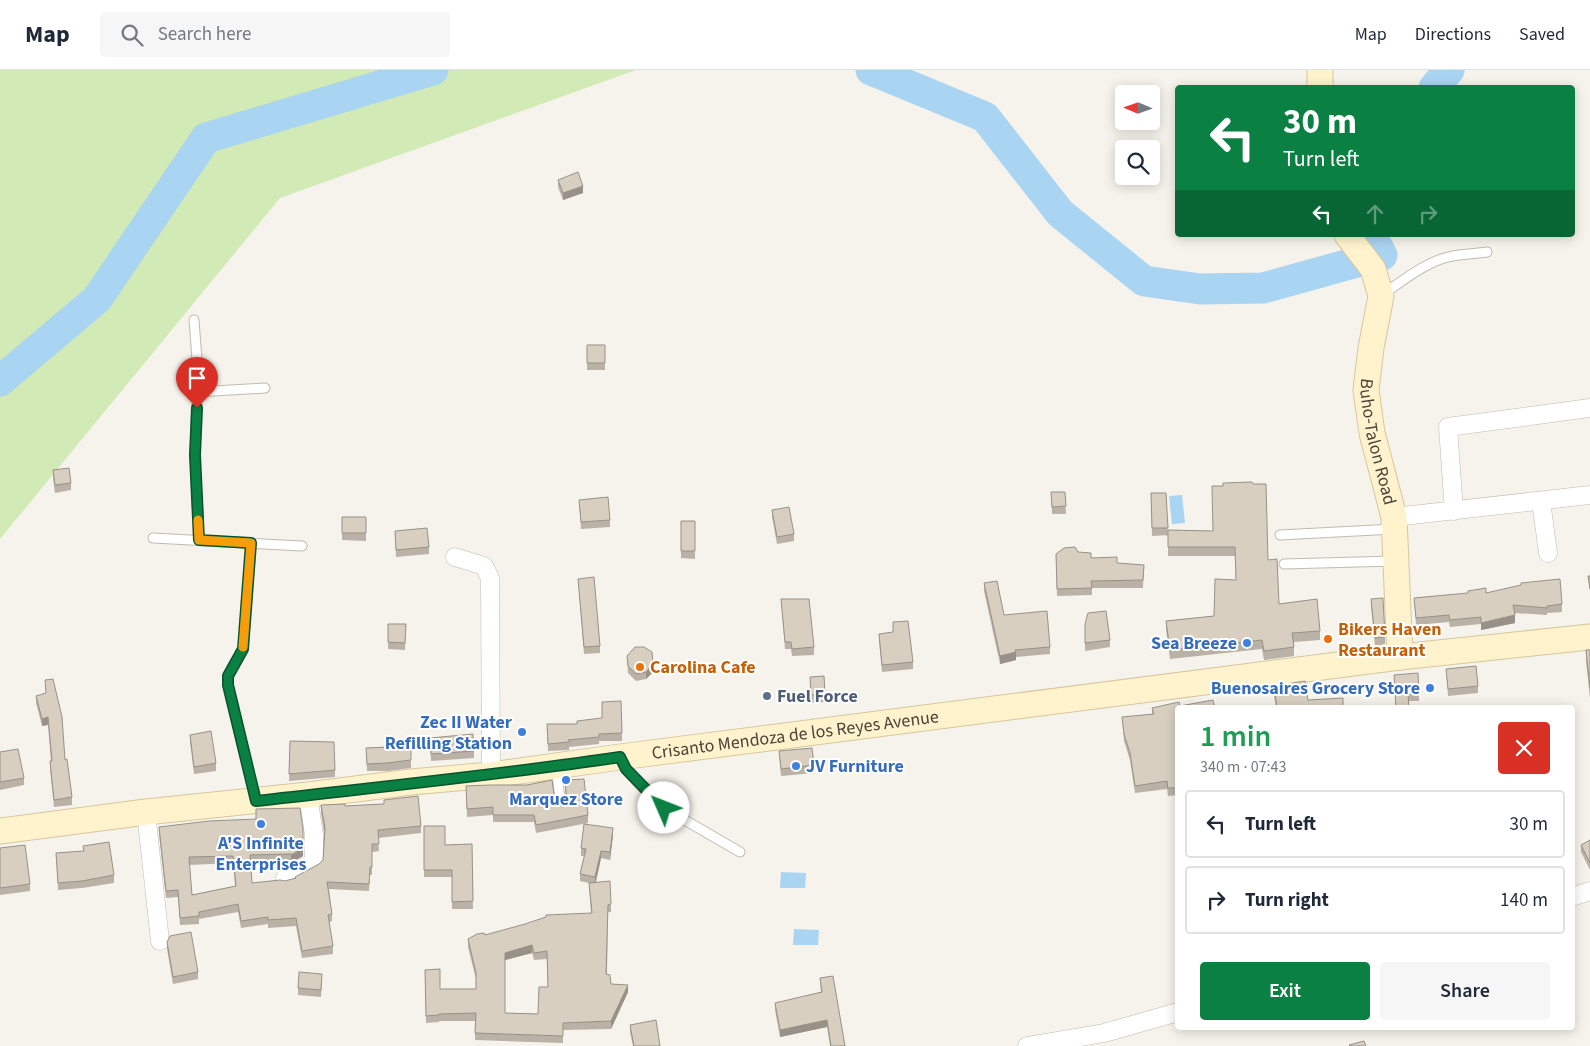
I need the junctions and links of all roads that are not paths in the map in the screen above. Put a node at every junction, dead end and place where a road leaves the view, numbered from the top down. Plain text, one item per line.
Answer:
1 (1320, 70) edge
2 (1320, 85) edge
3 (1349, 237) edge
4 (1487, 252) dead end
5 (1381, 296) junction
6 (194, 320) dead end
7 (265, 388) dead end
8 (197, 392) junction
9 (1590, 408) edge
10 (1590, 495) edge
11 (1541, 501) junction
12 (1454, 511) junction
13 (1394, 523) junction
14 (1280, 535) dead end
15 (153, 538) dead end
16 (199, 540) junction
17 (251, 543) junction
18 (302, 546) dead end
19 (1548, 553) dead end
20 (455, 557) dead end
21 (1396, 560) junction
22 (1284, 564) dead end
23 (1590, 637) edge
24 (1400, 656) junction
25 (620, 757) junction
26 (556, 766) junction
27 (491, 775) junction
28 (308, 795) junction
29 (256, 801) junction
30 (562, 806) edge
31 (146, 812) junction
32 (0, 831) edge
33 (740, 852) dead end
34 (286, 878) dead end
35 (1590, 891) edge
36 (1575, 896) edge
37 (160, 941) dead end
38 (1175, 1013) edge
39 (1027, 1046) edge

1 - 2 main road
3 - 5 main road, Buho-Talon Road
4 - 5 lane
5 - 13 main road, Buho-Talon Road
6 - 8 lane
7 - 8 lane
8 - 16 lane
9 - 12 street
10 - 11 street
11 - 12 street
11 - 19 street
12 - 13 street
13 - 14 lane
13 - 21 main road, Buho-Talon Road
15 - 16 lane
16 - 17 lane
17 - 18 lane
17 - 29 lane
20 - 27 street
21 - 22 lane
21 - 24 main road, Buho-Talon Road
23 - 24 main road, Crisanto Mendoza de los Reyes Avenue
24 - 25 main road, Crisanto Mendoza de los Reyes Avenue
25 - 26 main road, Crisanto Mendoza de los Reyes Avenue
25 - 33 lane
26 - 27 main road, Crisanto Mendoza de los Reyes Avenue
26 - 30 lane
27 - 28 main road, Crisanto Mendoza de los Reyes Avenue
28 - 29 main road, Crisanto Mendoza de los Reyes Avenue
28 - 34 street
29 - 31 main road, Crisanto Mendoza de los Reyes Avenue
31 - 32 main road, Crisanto Mendoza de los Reyes Avenue
31 - 37 street
35 - 36 street
38 - 39 street

